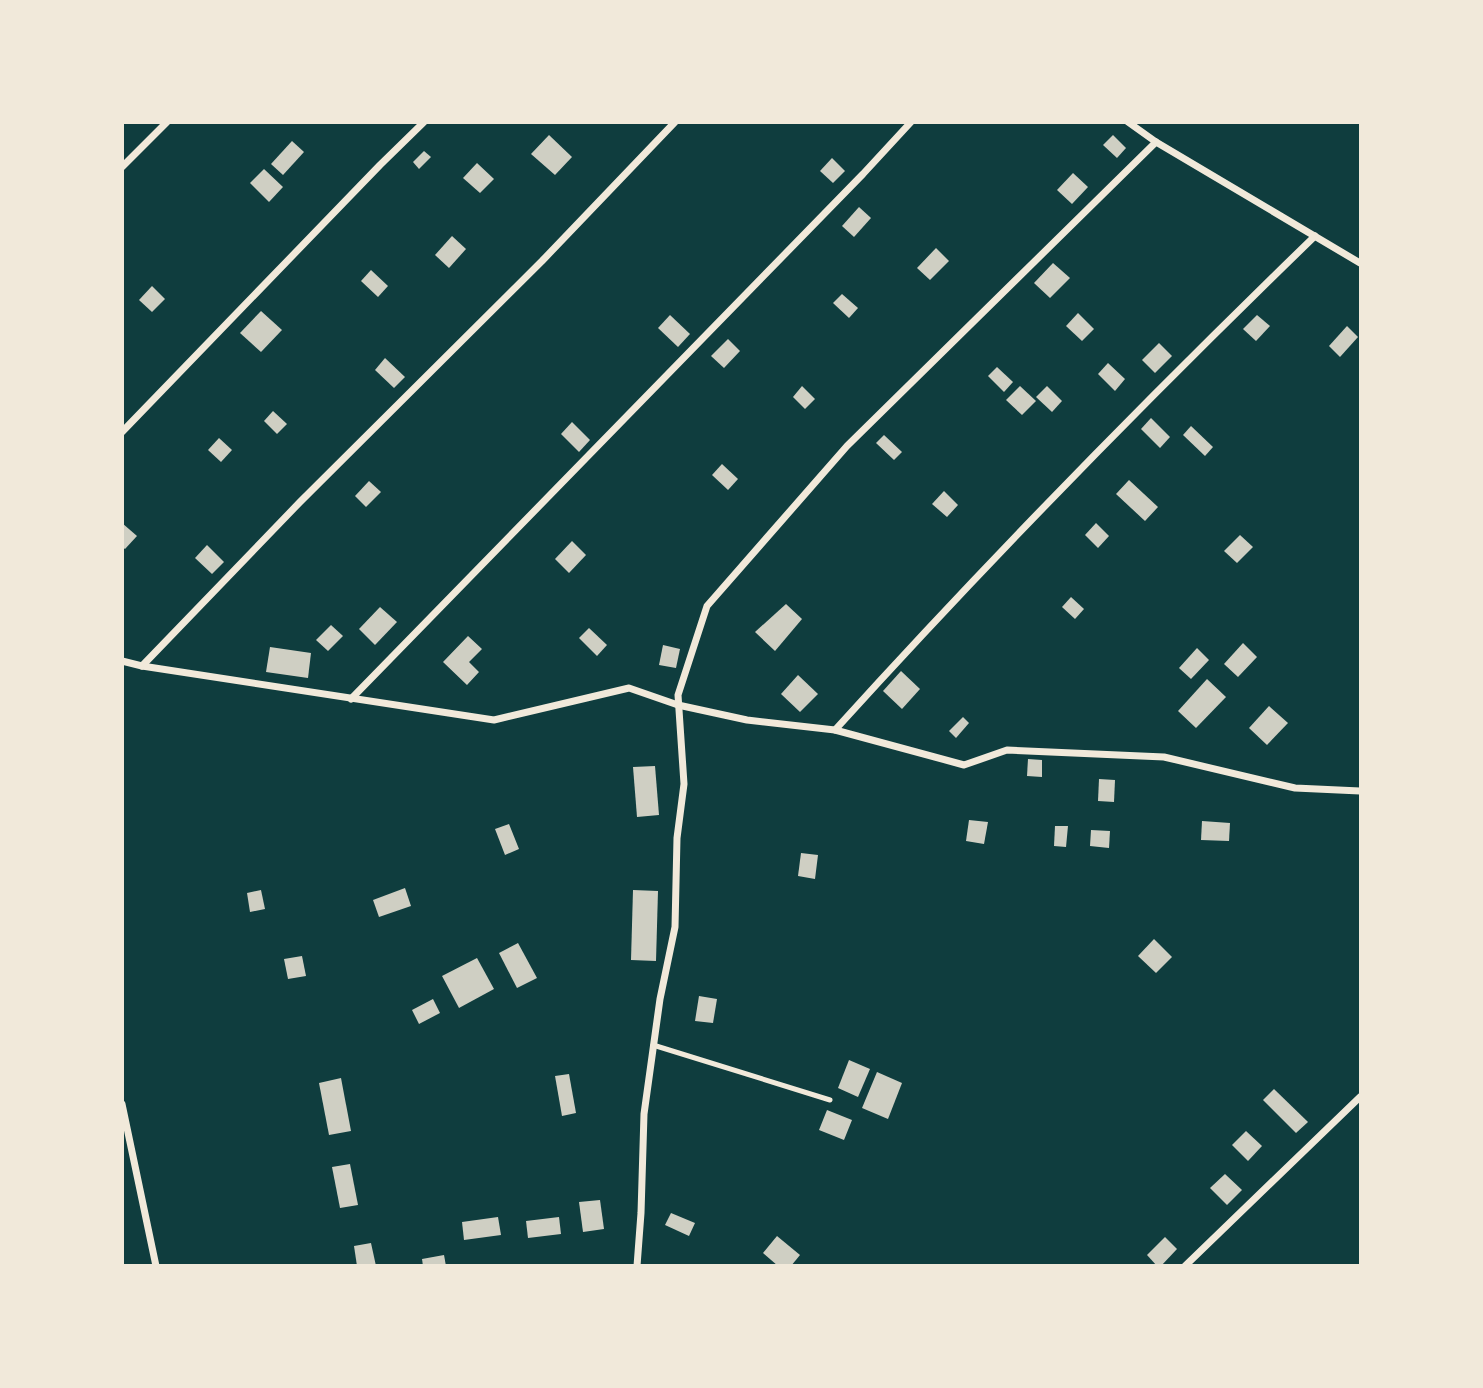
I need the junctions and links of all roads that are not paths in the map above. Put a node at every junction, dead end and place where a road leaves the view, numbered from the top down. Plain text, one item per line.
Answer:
1 (167, 122) edge
2 (424, 122) edge
3 (675, 122) edge
4 (911, 122) edge
5 (1128, 122) edge
6 (1156, 142) junction
7 (122, 167) edge
8 (1315, 236) junction
9 (1360, 263) edge
10 (122, 432) edge
11 (123, 663) edge
12 (142, 666) junction
13 (351, 699) junction
14 (678, 705) junction
15 (835, 730) junction
16 (1360, 791) edge
17 (653, 1045) junction
18 (1360, 1097) edge
19 (830, 1100) dead end
20 (122, 1104) edge
21 (156, 1265) edge
22 (637, 1265) edge
23 (1185, 1265) edge

1 - 7 street
2 - 10 street
3 - 12 street
4 - 13 street
5 - 6 street
6 - 8 street
6 - 14 street
8 - 9 street
8 - 15 street
11 - 12 street
12 - 13 street
13 - 14 street
14 - 15 street
14 - 17 street
15 - 16 street
17 - 19 lane
17 - 22 street
18 - 23 street
20 - 21 street

